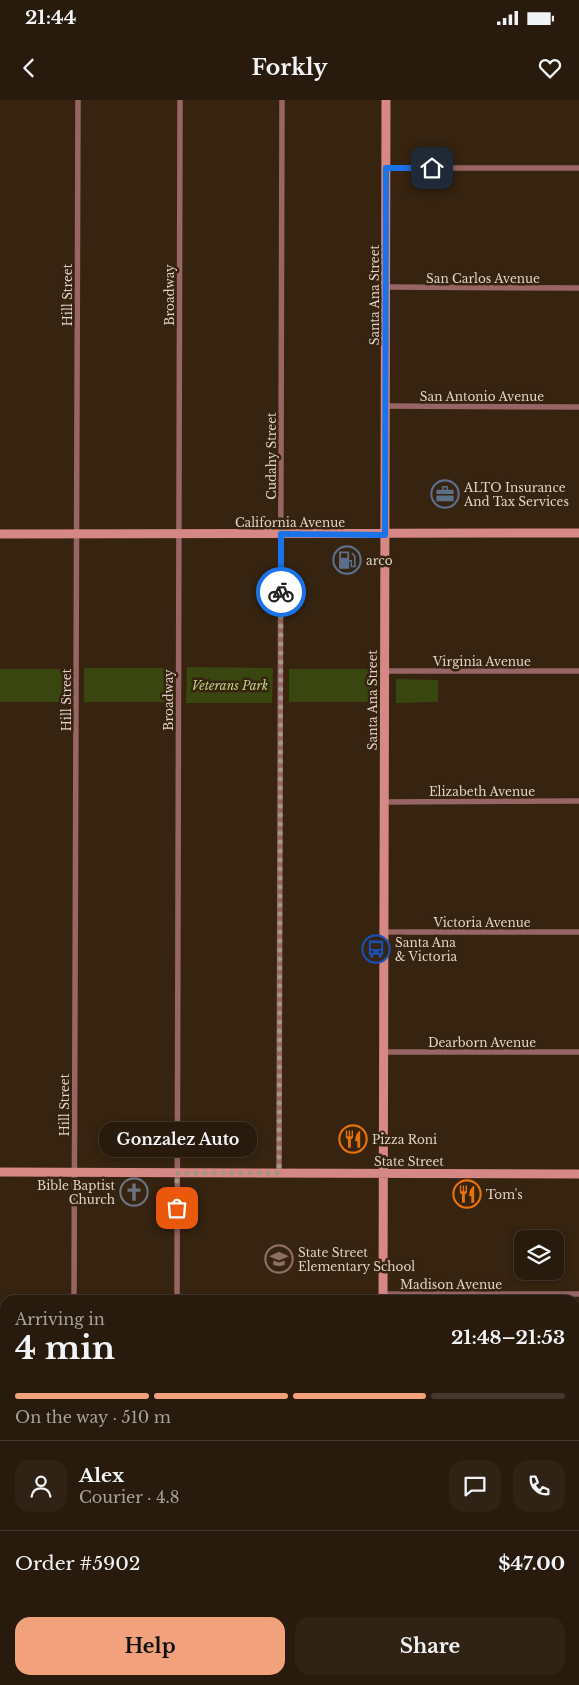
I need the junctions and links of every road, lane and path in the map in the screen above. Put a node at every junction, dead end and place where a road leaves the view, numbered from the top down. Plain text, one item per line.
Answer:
1 (78, 100) edge
2 (180, 100) edge
3 (282, 100) edge
4 (386, 100) edge
5 (386, 168) junction
6 (579, 168) edge
7 (386, 287) junction
8 (579, 288) edge
9 (386, 406) junction
10 (579, 407) edge
11 (579, 533) edge
12 (0, 534) edge
13 (77, 534) junction
14 (179, 534) junction
15 (281, 534) junction
16 (385, 535) junction
17 (385, 671) junction
18 (579, 671) edge
19 (384, 802) junction
20 (579, 802) edge
21 (384, 932) junction
22 (579, 932) edge
23 (384, 1052) junction
24 (579, 1052) edge
25 (0, 1172) edge
26 (74, 1172) junction
27 (177, 1173) junction
28 (279, 1173) junction
29 (383, 1173) junction
30 (579, 1174) edge
31 (579, 1294) edge
32 (74, 1295) edge
33 (176, 1295) edge
34 (383, 1295) edge
35 (514, 1295) edge

1 - 13 street, Hill Street
2 - 14 street, Broadway
3 - 15 street, Cudahy Street
4 - 5 street, Santa Ana Street
5 - 6 street
5 - 7 street, Santa Ana Street
7 - 8 street, San Carlos Avenue
7 - 9 street, Santa Ana Street
9 - 10 street, San Antonio Avenue
9 - 16 street, Santa Ana Street
11 - 16 street, California Avenue
12 - 13 street, California Avenue
13 - 14 street, California Avenue
13 - 26 street, Hill Street
14 - 15 street, California Avenue
14 - 27 street, Broadway
15 - 16 street, California Avenue
15 - 28 street, Cudahy Street
16 - 17 street, Santa Ana Street
17 - 18 street, Virginia Avenue
17 - 19 street, Santa Ana Street
19 - 20 street, Elizabeth Avenue
19 - 21 street, Santa Ana Street
21 - 22 street, Victoria Avenue
21 - 23 street, Santa Ana Street
23 - 24 street, Dearborn Avenue
23 - 29 street, Santa Ana Street
25 - 26 street, State Street
26 - 27 street, State Street
26 - 32 street, Hill Street
27 - 28 street, State Street
27 - 33 street, Broadway
28 - 29 street, State Street
29 - 30 street, State Street
29 - 34 street, Santa Ana Street
31 - 35 street, Madison Avenue

